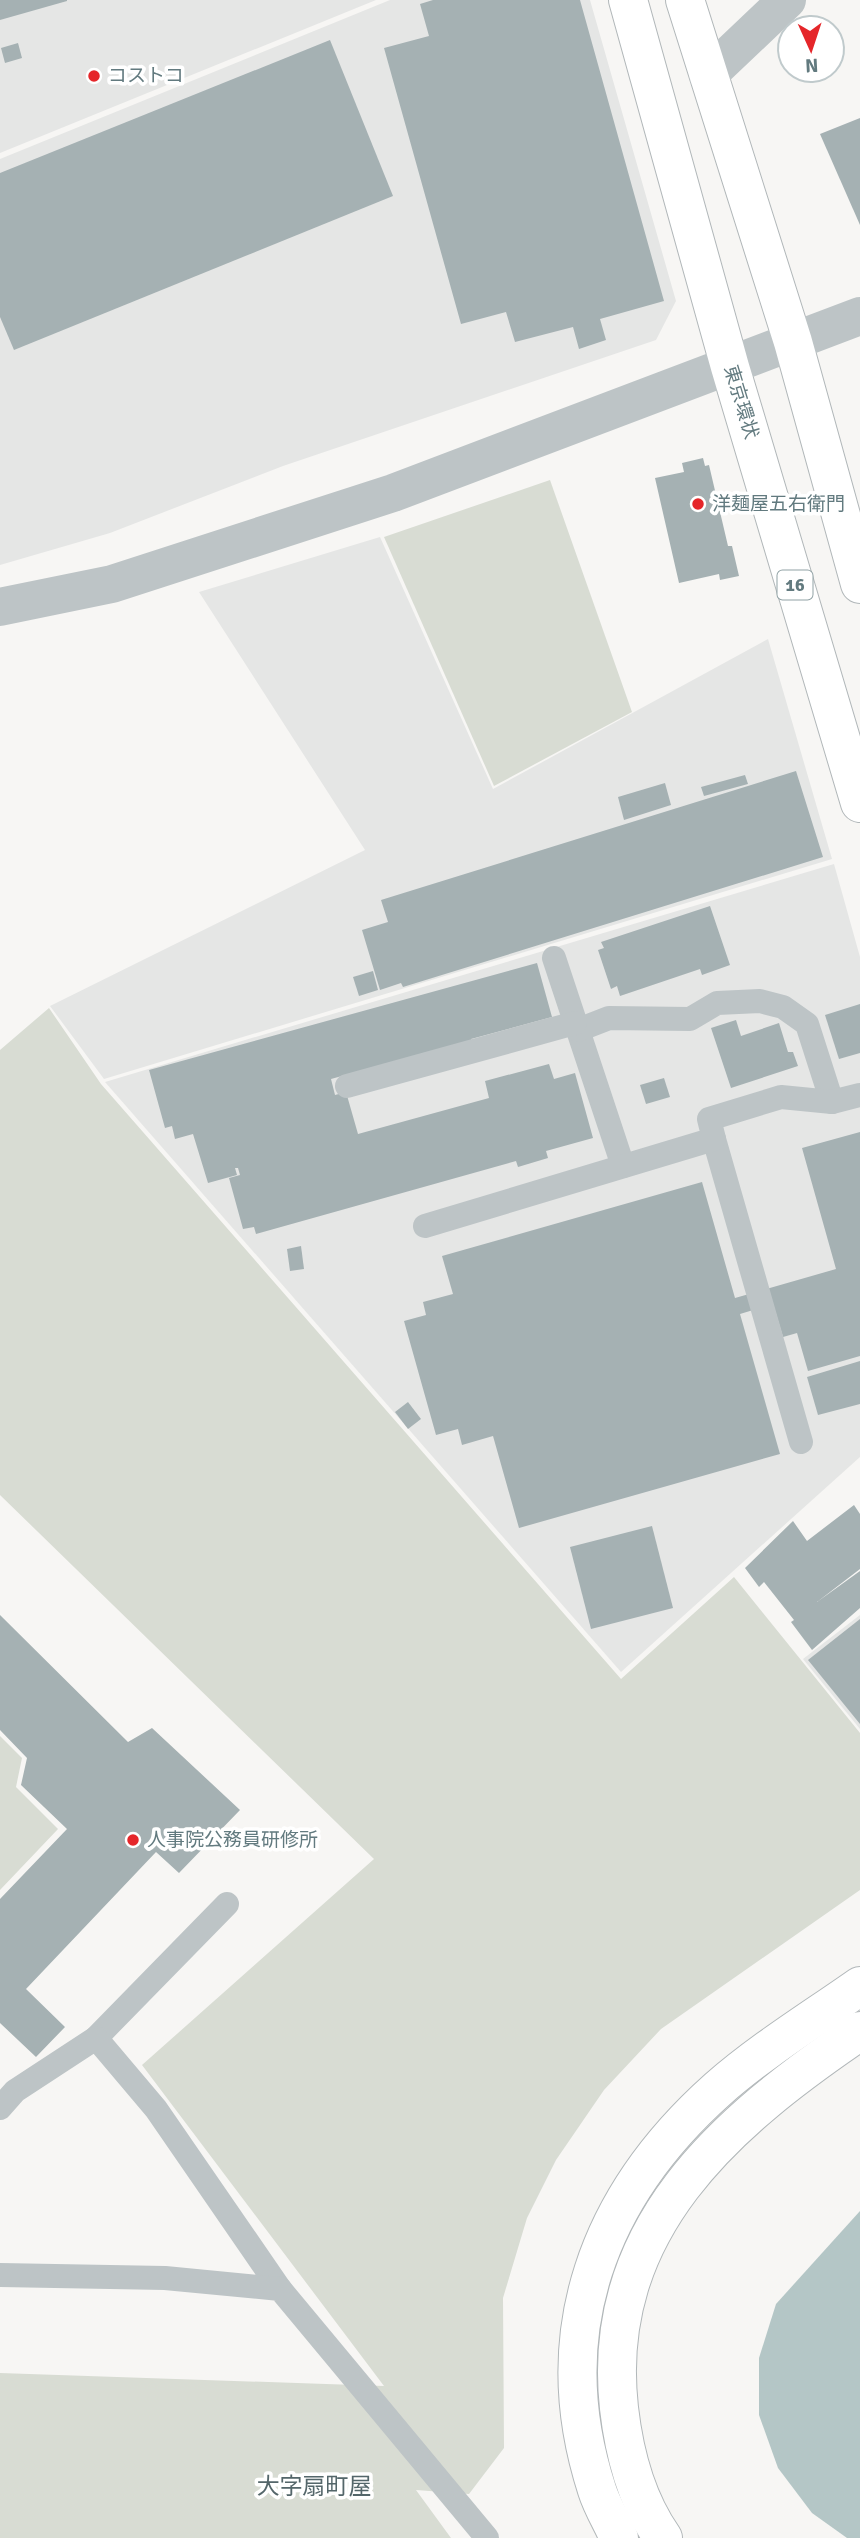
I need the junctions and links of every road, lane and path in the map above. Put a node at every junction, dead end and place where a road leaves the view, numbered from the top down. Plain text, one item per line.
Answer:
1 (628, 0) edge
2 (685, 0) edge
3 (787, 0) edge
4 (708, 75) junction
5 (860, 316) edge
6 (793, 342) junction
7 (730, 367) junction
8 (860, 584) edge
9 (0, 607) edge
10 (860, 803) edge
11 (554, 958) dead end
12 (576, 1026) junction
13 (347, 1086) dead end
14 (860, 1095) edge
15 (832, 1102) junction
16 (714, 1139) junction
17 (623, 1166) junction
18 (425, 1226) dead end
19 (801, 1442) dead end
20 (227, 1904) dead end
21 (860, 1986) edge
22 (853, 2036) edge
23 (96, 2038) junction
24 (0, 2108) edge
25 (0, 2274) edge
26 (280, 2289) junction
27 (487, 2538) edge
28 (620, 2538) edge
29 (663, 2538) edge

1 - 7 highway, 東京環状 / 16
2 - 4 highway
3 - 4 street
4 - 6 highway
5 - 6 street
6 - 7 street
6 - 8 highway
7 - 9 street
7 - 10 highway, 東京環状 / 16
11 - 12 lane
12 - 13 lane
12 - 15 lane
12 - 17 lane
14 - 15 lane
15 - 16 lane
16 - 17 lane
16 - 19 lane
17 - 18 lane
20 - 23 lane
21 - 28 highway
22 - 29 highway
23 - 24 lane
23 - 26 lane
25 - 26 lane
26 - 27 lane

